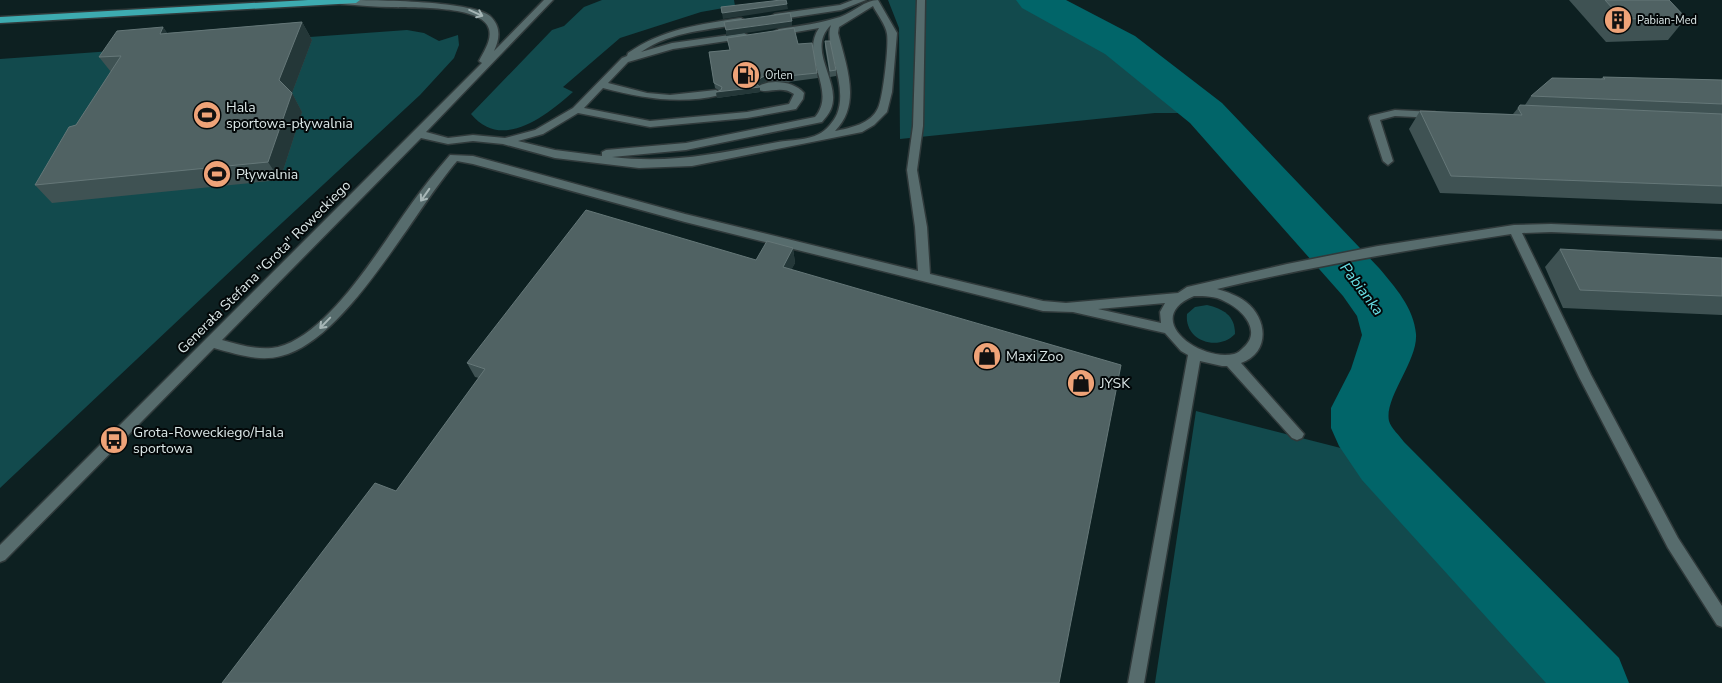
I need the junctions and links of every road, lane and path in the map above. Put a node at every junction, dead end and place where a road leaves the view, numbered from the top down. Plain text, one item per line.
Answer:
1 (356, 0) edge
2 (549, 0) edge
3 (862, 0) edge
4 (874, 0) edge
5 (921, 0) edge
6 (341, 1) junction
7 (848, 16) junction
8 (768, 18) edge
9 (0, 20) edge
10 (750, 20) edge
11 (827, 23) junction
12 (625, 60) junction
13 (466, 85) junction
14 (602, 85) junction
15 (761, 88) edge
16 (716, 93) edge
17 (577, 110) junction
18 (1444, 115) edge
19 (418, 134) junction
20 (820, 138) junction
21 (503, 141) junction
22 (448, 142) junction
23 (555, 154) junction
24 (454, 157) junction
25 (1388, 161) dead end
26 (1514, 229) junction
27 (1720, 237) edge
28 (924, 277) junction
29 (1200, 291) junction
30 (1177, 297) junction
31 (1066, 308) junction
32 (1168, 329) junction
33 (211, 342) junction
34 (1195, 354) junction
35 (1230, 360) junction
36 (1297, 434) dead end
37 (0, 555) edge
38 (1722, 620) edge
39 (1136, 683) edge

1 - 6 main road
2 - 13 street, Generała Stefana "Grota" Roweckiego
3 - 8 street
4 - 7 street
4 - 20 street
5 - 28 street
6 - 9 main road
6 -> 13 street
7 - 11 street
7 - 20 street
10 - 12 street
11 - 12 street
11 - 23 street
12 - 14 street
13 - 19 street, Generała Stefana "Grota" Roweckiego
14 - 16 street
14 - 17 street
15 - 17 street
17 - 21 street
18 - 25 street
19 - 22 street
19 - 33 street, Generała Stefana "Grota" Roweckiego
20 - 23 street
21 - 22 street
21 - 23 street
22 - 24 street
24 - 28 street
24 -> 33 street
26 - 27 street
26 - 29 street
26 - 38 street
28 - 31 street
29 - 30 street
29 - 35 street
30 - 31 street
30 - 32 street
31 - 32 street
32 - 34 street
33 - 37 street, Generała Stefana "Grota" Roweckiego
34 - 35 street
34 - 39 street
35 - 36 street

